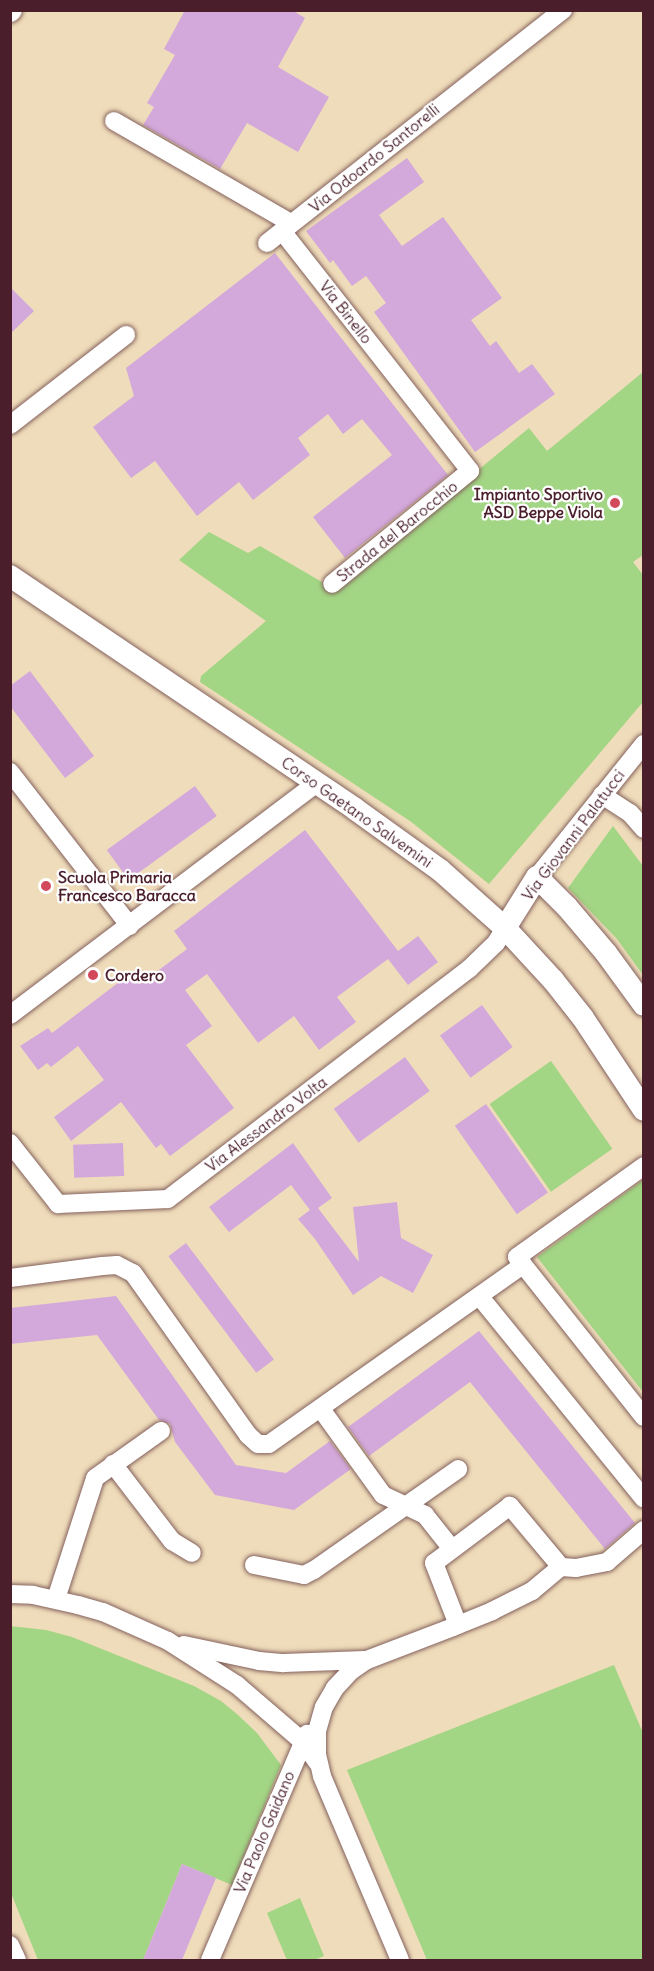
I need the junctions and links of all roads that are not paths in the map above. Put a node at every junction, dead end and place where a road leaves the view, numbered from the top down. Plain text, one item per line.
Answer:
1 (563, 10) edge
2 (114, 121) dead end
3 (287, 227) junction
4 (267, 243) dead end
5 (126, 335) dead end
6 (409, 394) joint
7 (10, 425) edge
8 (10, 576) edge
9 (332, 584) dead end
10 (644, 744) edge
11 (10, 772) edge
12 (317, 783) junction
13 (602, 795) junction
14 (644, 829) edge
15 (537, 877) junction
16 (130, 926) junction
17 (505, 928) junction
18 (644, 1005) edge
19 (10, 1015) edge
20 (644, 1110) edge
21 (10, 1143) edge
22 (644, 1166) edge
23 (523, 1265) junction
24 (10, 1278) edge
25 (480, 1297) junction
26 (321, 1409) junction
27 (644, 1417) edge
28 (161, 1431) dead end
29 (113, 1464) junction
30 (458, 1469) dead end
31 (644, 1499) edge
32 (405, 1505) junction
33 (644, 1530) edge
34 (452, 1549) junction
35 (192, 1553) dead end
36 (254, 1566) dead end
37 (561, 1568) junction
38 (10, 1594) edge
39 (56, 1599) junction
40 (458, 1625) junction
41 (168, 1641) junction
42 (367, 1659) junction
43 (324, 1707) junction
44 (302, 1741) junction
45 (318, 1763) junction
46 (10, 1945) edge
47 (17, 1960) edge
48 (210, 1960) edge
49 (400, 1960) edge

1 - 3 street, Via Odoardo Santorelli
2 - 3 street, Via Odoardo Santorelli
3 - 4 street, Via Odoardo Santorelli
3 - 6 street, Via Binello
5 - 7 street
6 - 9 street, Strada del Barocchio
8 - 12 street, Corso Gaetano Salvemini
10 - 13 street, Via Giovanni Palatucci
11 - 16 street
12 - 16 street
12 - 17 street, Corso Gaetano Salvemini
13 - 14 street
13 - 15 street, Via Giovanni Palatucci
15 - 17 street, Via Giovanni Palatucci
15 - 18 street
16 - 19 street
17 - 20 street, Corso Gaetano Salvemini
17 - 21 street, Via Alessandro Volta
22 - 23 street
23 - 25 street
23 - 27 street
24 - 26 street
25 - 26 street
25 - 31 street
26 - 32 street
28 - 29 street
29 - 35 street
29 - 39 street
30 - 32 street
32 - 34 street
32 - 36 street
33 - 37 street
34 - 37 street
34 - 40 street
37 - 40 street
38 - 39 street
39 - 41 street
40 - 42 street
41 - 42 street
41 - 44 street
42 - 43 street, Via Paolo Gaidano
43 - 44 street, Via Paolo Gaidano
43 - 45 street
44 - 45 street
44 - 48 street, Via Paolo Gaidano
45 - 49 street
46 - 47 street

